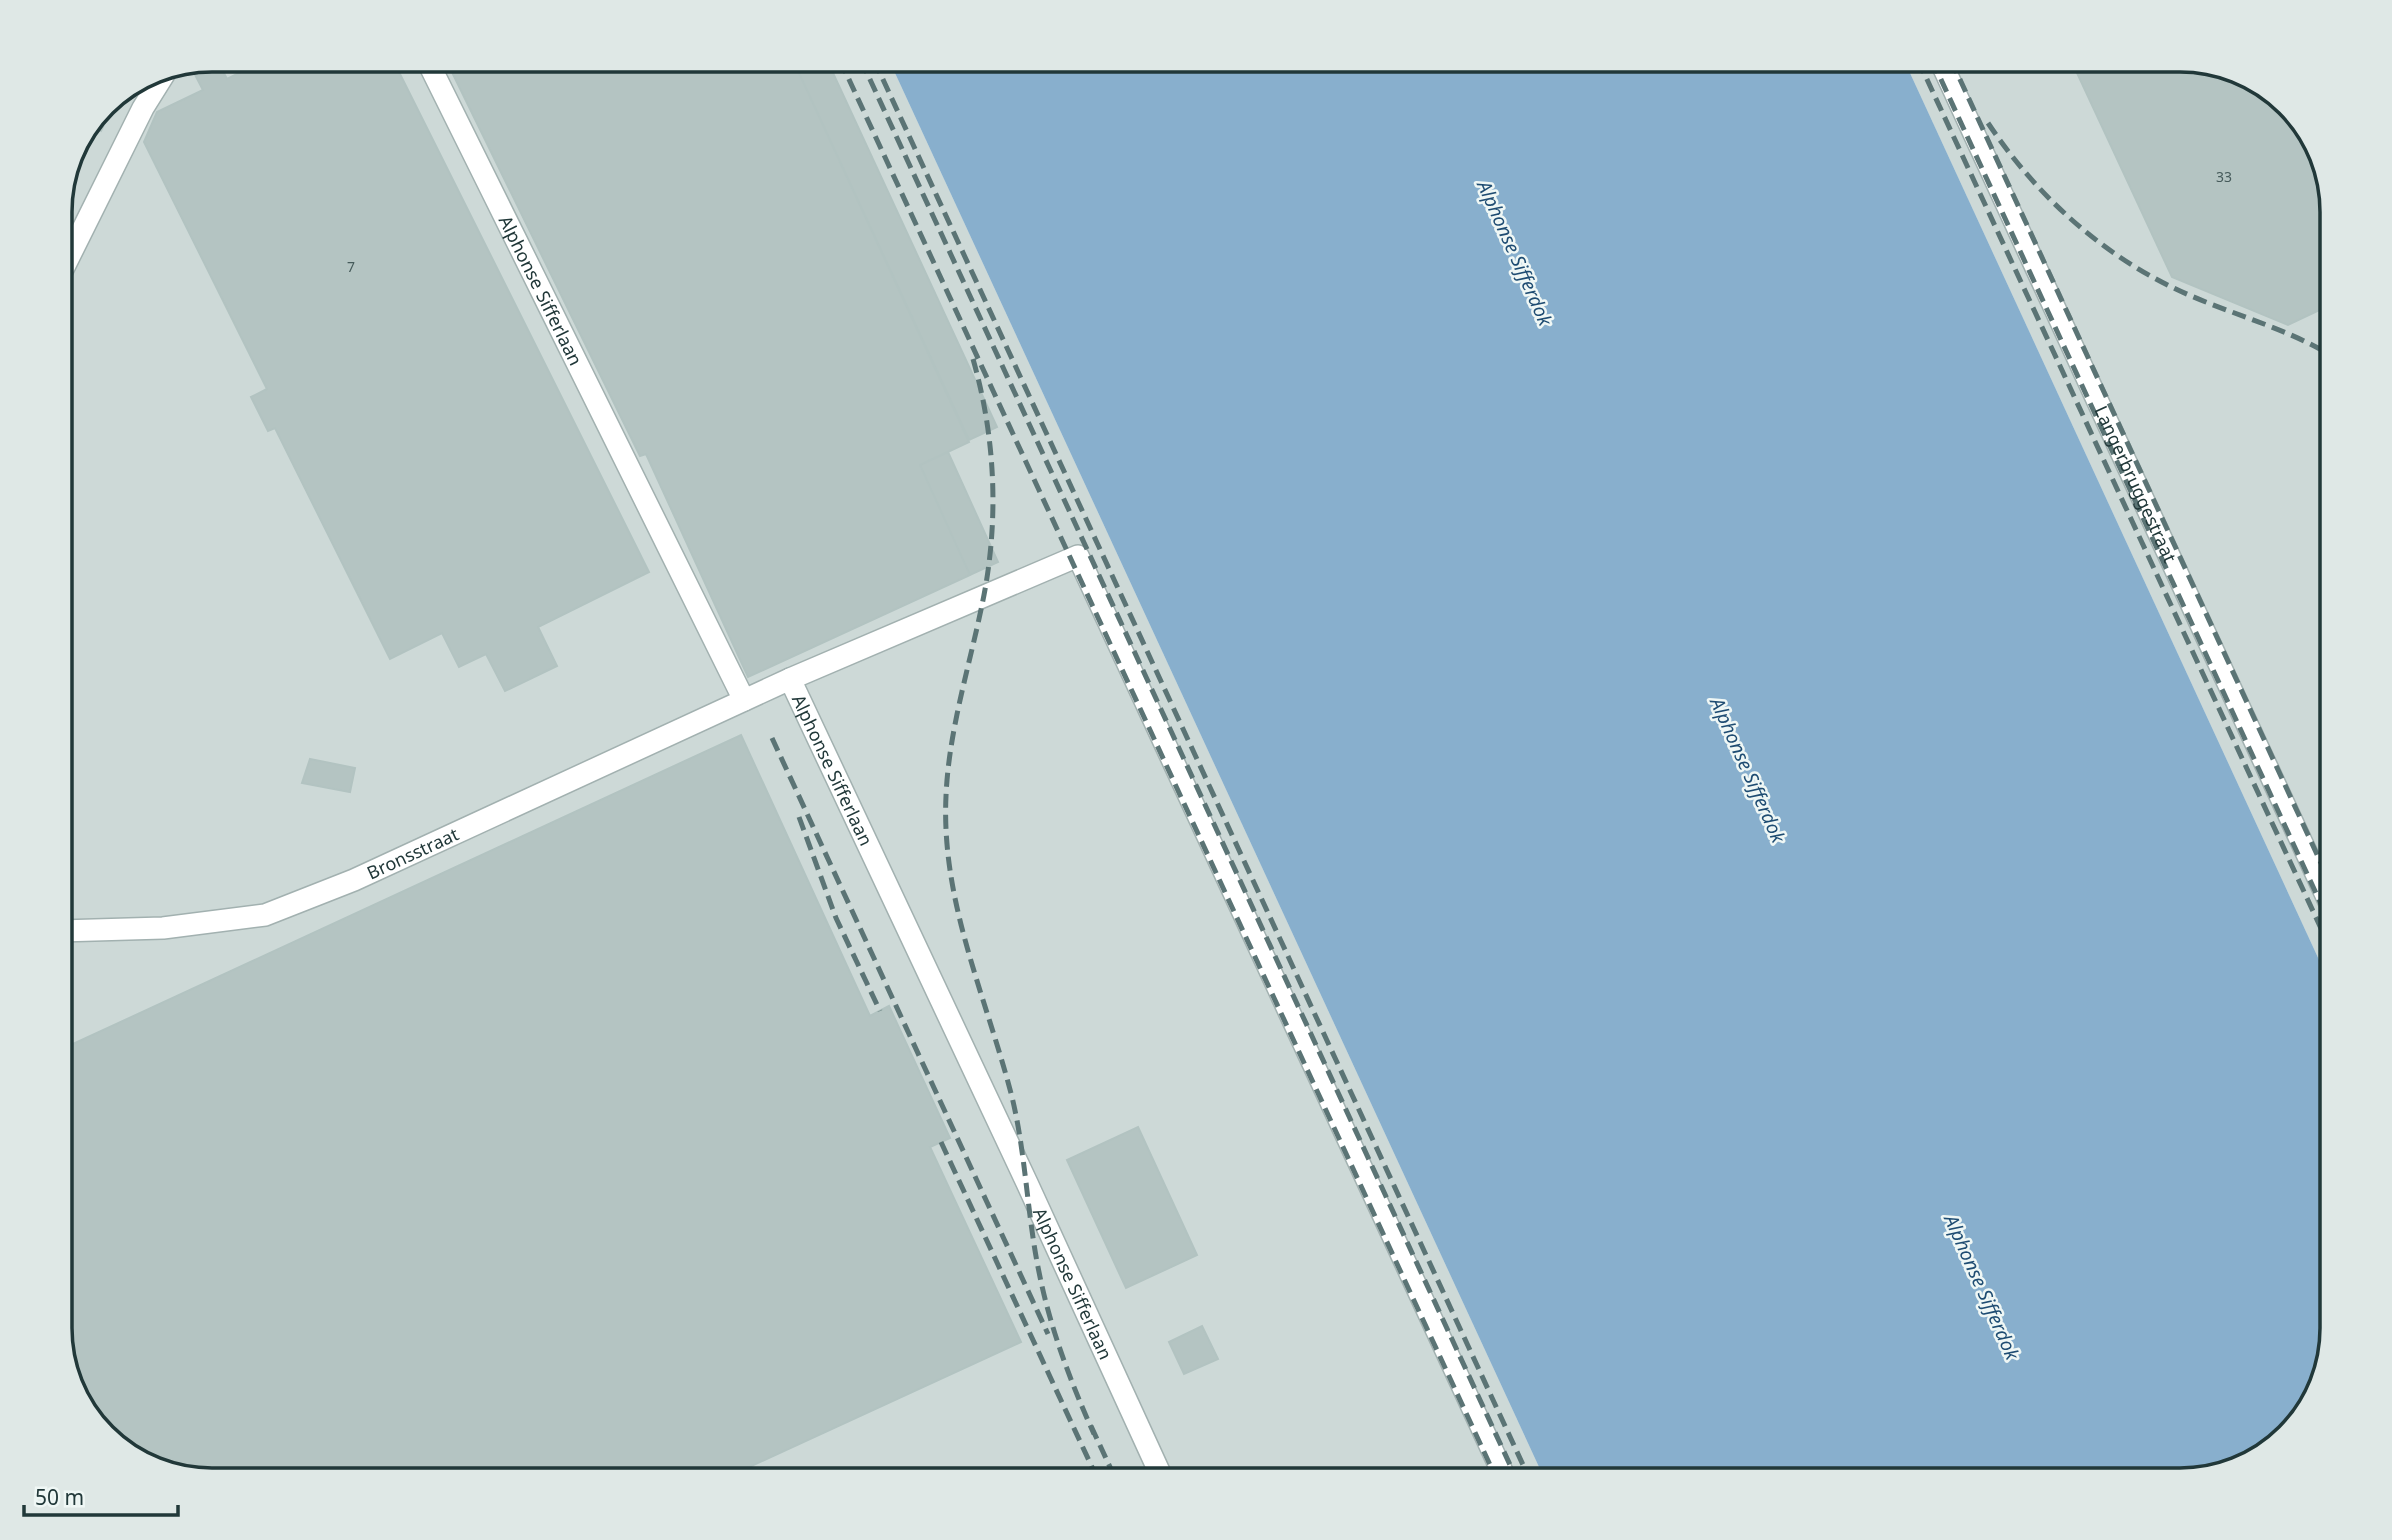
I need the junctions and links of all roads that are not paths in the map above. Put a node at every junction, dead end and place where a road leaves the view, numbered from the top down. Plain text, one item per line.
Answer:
1 (433, 72) edge
2 (1946, 72) edge
3 (160, 82) edge
4 (72, 251) edge
5 (790, 679) junction
6 (744, 701) junction
7 (2320, 880) edge
8 (72, 931) edge
9 (1158, 1468) edge
10 (1500, 1468) edge

1 - 6 street, Alphonse Sifferlaan
2 - 7 street, Langerbruggestraat
3 - 4 street
5 - 6 street, Alphonse Sifferlaan
5 - 9 street, Alphonse Sifferlaan
5 - 10 street
6 - 8 street, Bronsstraat

